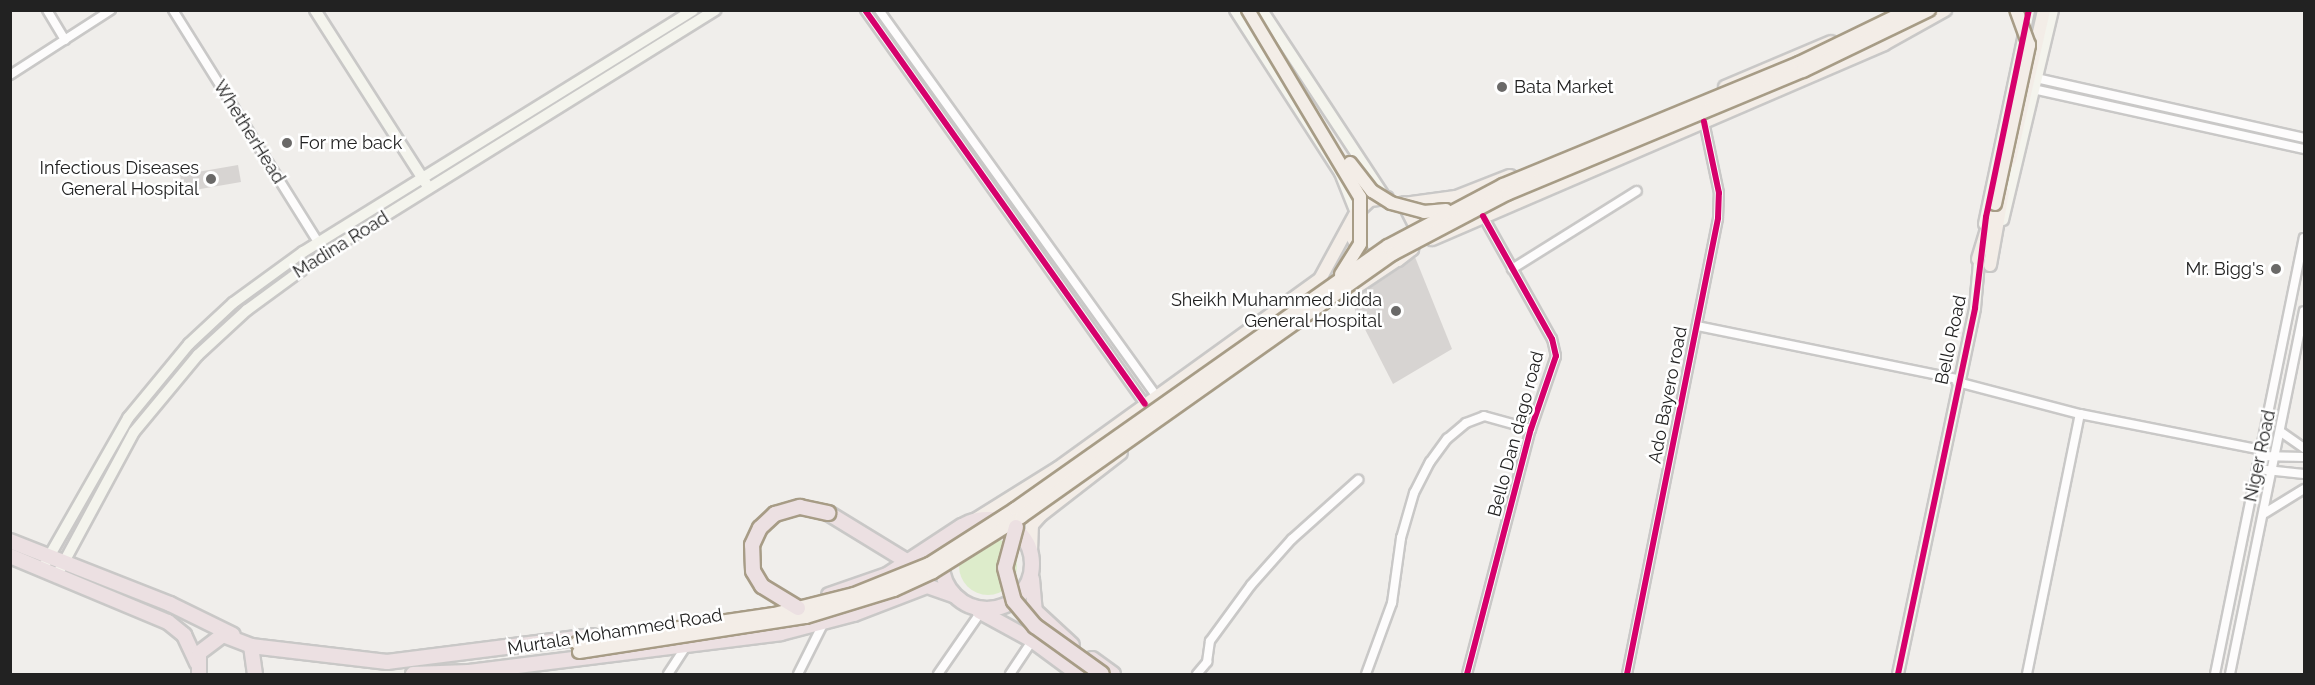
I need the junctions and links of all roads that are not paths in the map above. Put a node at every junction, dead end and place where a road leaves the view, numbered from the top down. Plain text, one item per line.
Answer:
1 (47, 10) edge
2 (111, 10) edge
3 (173, 10) edge
4 (315, 10) edge
5 (693, 10) edge
6 (716, 10) edge
7 (866, 10) edge
8 (879, 10) edge
9 (1235, 10) edge
10 (1248, 10) edge
11 (1254, 10) edge
12 (1262, 10) edge
13 (1893, 10) edge
14 (1908, 10) edge
15 (1929, 10) edge
16 (1945, 10) edge
17 (2016, 10) edge
18 (2029, 10) edge
19 (2044, 10) edge
20 (2053, 10) edge
21 (65, 40) junction
22 (10, 75) edge
23 (2034, 83) junction
24 (527, 113) junction
25 (1704, 122) junction
26 (534, 123) junction
27 (2304, 138) edge
28 (2304, 149) edge
29 (423, 178) junction
30 (429, 189) junction
31 (1637, 191) dead end
32 (1385, 197) junction
33 (1997, 203) junction
34 (1404, 204) junction
35 (1453, 209) junction
36 (1483, 216) junction
37 (1354, 218) junction
38 (2304, 238) edge
39 (318, 243) junction
40 (1412, 249) junction
41 (325, 253) junction
42 (1978, 259) junction
43 (1398, 260) junction
44 (1990, 265) junction
45 (1512, 269) junction
46 (1337, 279) junction
47 (1977, 296) junction
48 (2304, 310) edge
49 (1697, 326) junction
50 (1957, 381) junction
51 (1156, 396) junction
52 (1145, 404) junction
53 (2080, 414) junction
54 (1531, 429) junction
55 (2281, 432) junction
56 (2304, 448) edge
57 (2260, 453) junction
58 (2275, 457) junction
59 (2304, 457) edge
60 (2257, 469) junction
61 (2272, 471) junction
62 (2304, 474) edge
63 (1358, 480) dead end
64 (2304, 489) edge
65 (2265, 513) junction
66 (1018, 522) junction
67 (968, 524) junction
68 (10, 541) edge
69 (1031, 552) junction
70 (50, 555) junction
71 (10, 556) edge
72 (64, 561) junction
73 (909, 562) junction
74 (43, 568) junction
75 (1033, 568) junction
76 (57, 574) junction
77 (949, 590) junction
78 (798, 608) junction
79 (975, 609) junction
80 (825, 621) junction
81 (1043, 623) junction
82 (233, 635) junction
83 (1032, 640) junction
84 (528, 645) junction
85 (250, 646) junction
86 (686, 646) junction
87 (578, 648) junction
88 (534, 663) junction
89 (197, 671) edge
90 (435, 673) edge
91 (255, 675) edge
92 (413, 675) edge
93 (668, 675) edge
94 (798, 675) edge
95 (938, 675) edge
96 (1010, 675) edge
97 (1078, 675) edge
98 (1102, 675) edge
99 (1113, 675) edge
100 (1197, 675) edge
101 (1366, 675) edge
102 (1467, 675) edge
103 (1627, 675) edge
104 (1898, 675) edge
105 (2027, 675) edge
106 (2215, 675) edge
107 (2230, 675) edge

1 - 21 street
2 - 21 street
3 - 39 street, WhetherHead
4 - 29 main road
5 - 24 main road, Madina Road
6 - 26 main road, Madina Road
7 - 52 street
8 - 51 street
9 - 37 main road
10 - 46 main road, bridge
11 - 35 main road, bridge
12 - 32 main road
13 - 34 main road
14 - 35 main road, bridge
15 - 66 main road, bridge
16 - 25 main road
17 - 33 main road, bridge
18 - 42 main road, Bello Road
19 - 33 main road
20 - 23 main road, Bello Road
21 - 22 street
23 - 27 street
23 - 28 street
23 - 44 main road, Bello Road
24 - 26 street
24 - 29 main road, Madina Road
25 - 36 main road
25 - 49 street, Ado Bayero road
26 - 30 main road, Madina Road
29 - 30 main road
29 - 39 main road, Madina Road
30 - 41 main road, Madina Road
31 - 45 street
32 - 34 main road
32 - 37 main road
33 - 42 main road
33 - 44 main road
34 - 40 main road
35 - 46 main road, bridge
36 - 40 main road
36 - 45 street, Bello Dan dago road
37 - 43 main road
37 - 51 main road
38 - 57 street, Niger Road
39 - 41 street, WhetherHead
39 - 70 main road, Madina Road
40 - 43 main road
41 - 72 main road, Madina Road
42 - 47 main road, Bello Road
43 - 69 main road
44 - 47 main road, Bello Road
45 - 54 street, Bello Dan dago road
46 - 78 main road, bridge
47 - 50 main road, Bello Road
48 - 55 street, Niger Road
49 - 50 street
49 - 103 street, Ado Bayero road
50 - 53 street
50 - 104 main road, Bello Road
51 - 52 main road
52 - 67 main road
53 - 57 street
53 - 105 street
54 - 101 street
54 - 102 street, Bello Dan dago road
55 - 56 street
55 - 58 street, Niger Road
57 - 58 street
57 - 60 street, Niger Road
58 - 59 street
58 - 61 street, Niger Road
60 - 61 street
60 - 106 street, Niger Road
61 - 62 street
61 - 65 street, Niger Road
63 - 100 street
64 - 65 street
65 - 107 street, Niger Road
66 - 87 main road, bridge
66 - 98 highway, bridge
67 - 69 highway
67 - 73 highway, Murtala Mohammed Road
67 - 77 highway
68 - 70 highway
69 - 75 highway
70 - 72 highway
70 - 74 main road, Madina Road
71 - 74 highway
72 - 76 main road, Madina Road
72 - 82 highway
73 - 77 highway
73 - 78 highway, bridge
73 - 84 highway, Murtala Mohammed Road
74 - 76 highway
75 - 79 highway
75 - 81 highway
76 - 89 highway
77 - 79 highway
77 - 80 highway, Murtala Mohammed Road
78 - 87 main road, bridge
79 - 83 highway
79 - 95 street
80 - 86 highway, Murtala Mohammed Road
80 - 94 street
81 - 83 street
81 - 99 highway
82 - 85 highway
82 - 89 highway
83 - 96 street
83 - 97 highway
84 - 85 highway, Murtala Mohammed Road
84 - 87 main road
85 - 91 highway
86 - 88 highway, Murtala Mohammed Road
86 - 93 street
87 - 88 main road
88 - 90 highway, Murtala Mohammed Road
90 - 92 highway, Murtala Mohammed Road

